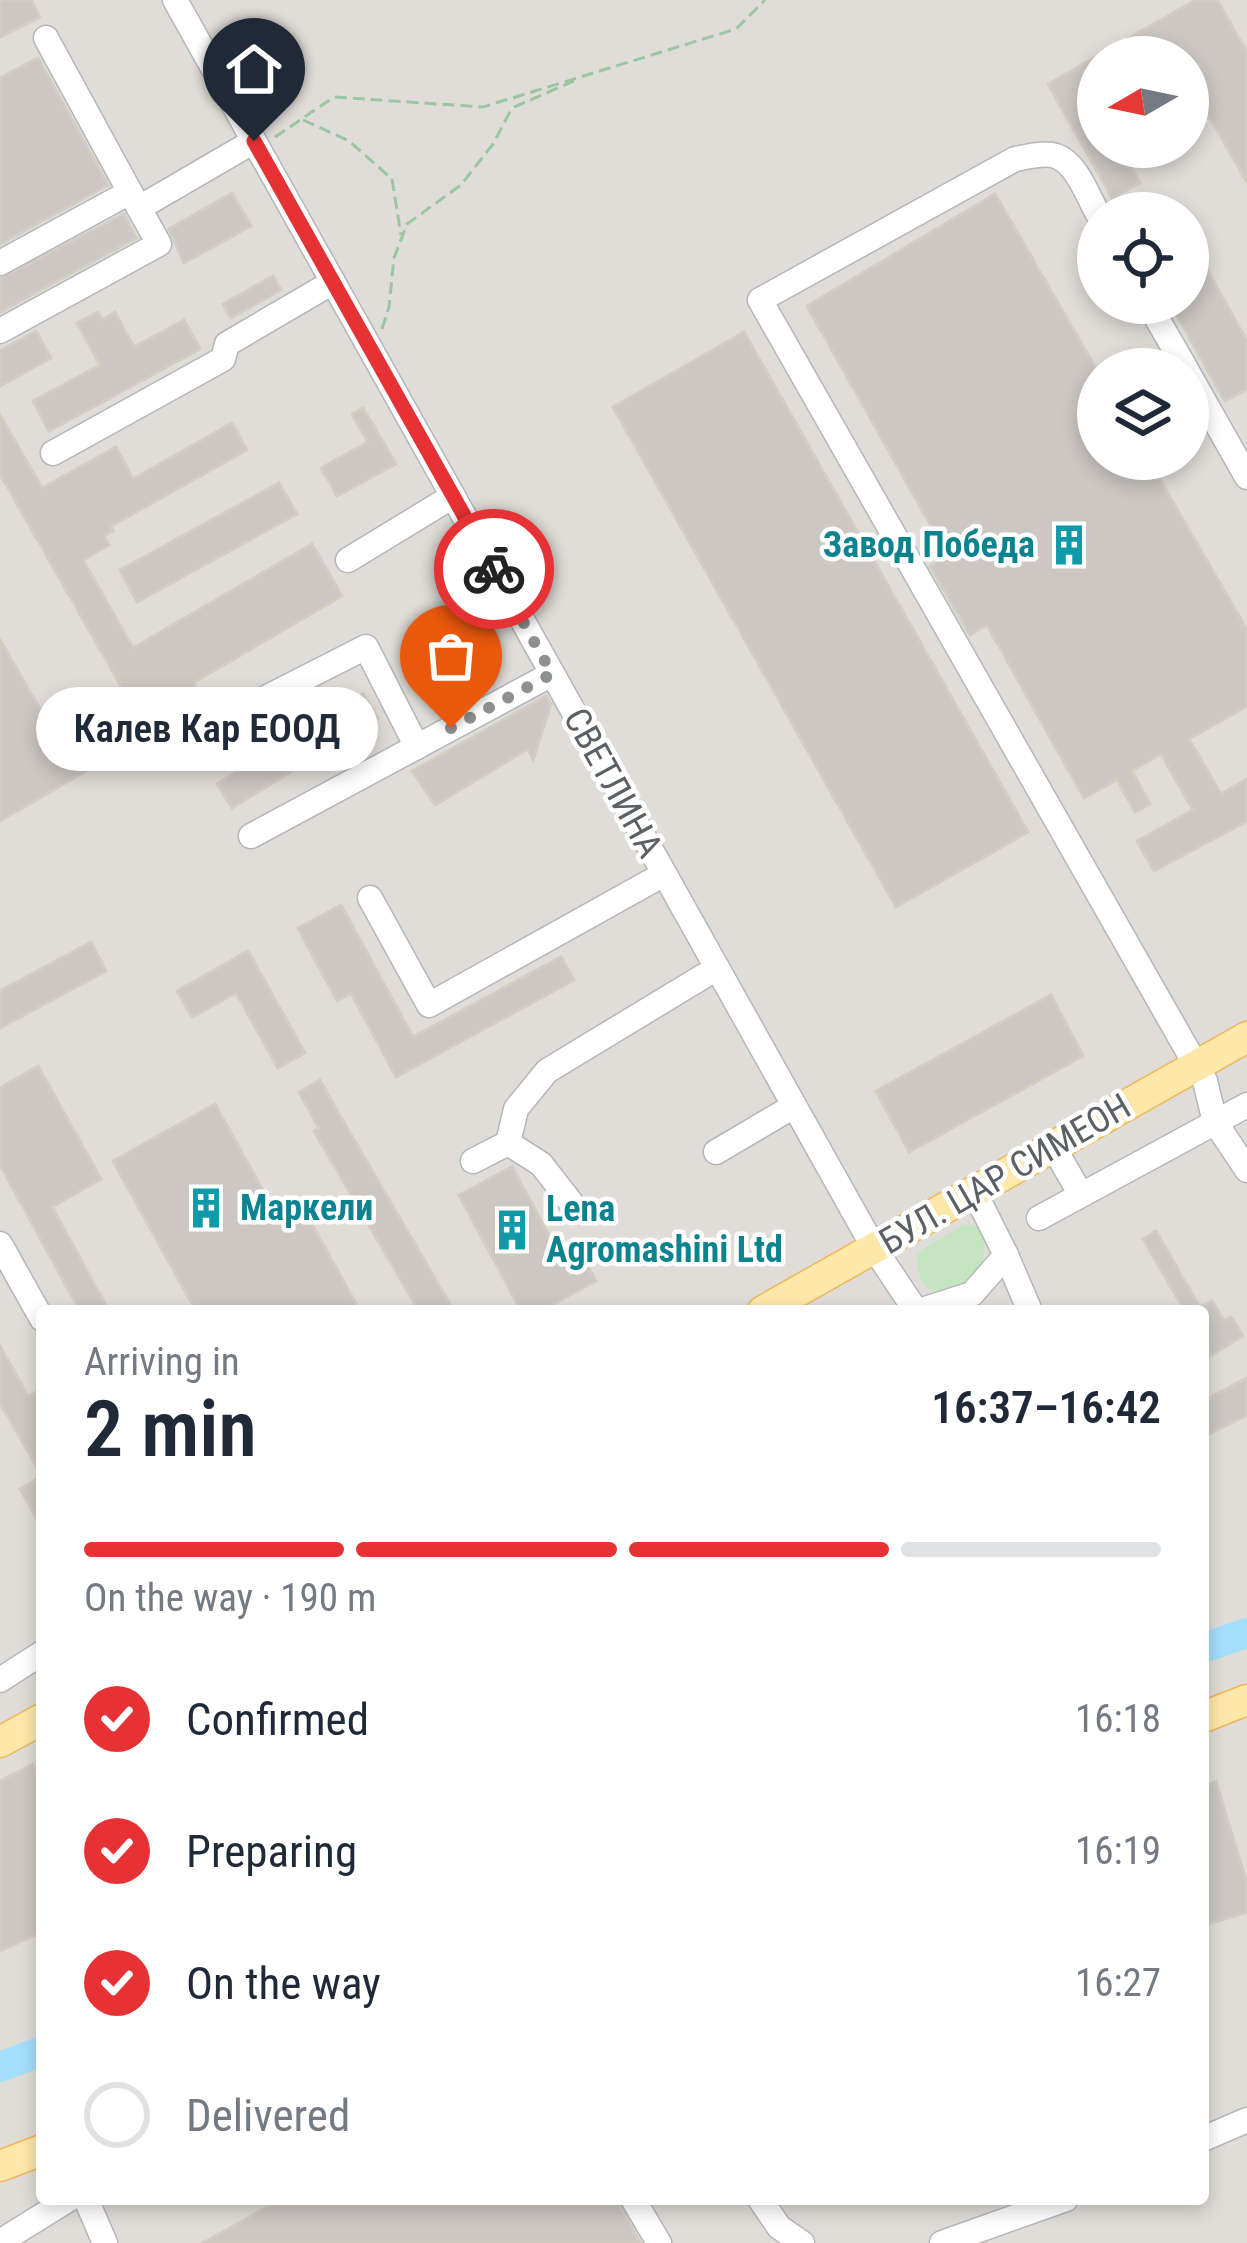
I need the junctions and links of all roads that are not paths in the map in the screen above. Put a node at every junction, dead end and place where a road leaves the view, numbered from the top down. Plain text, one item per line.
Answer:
1 (176, 0) edge
2 (46, 38) dead end
3 (256, 145) junction
4 (1086, 192) edge
5 (135, 200) junction
6 (0, 263) edge
7 (333, 282) junction
8 (0, 332) edge
9 (1209, 410) edge
10 (53, 453) dead end
11 (1247, 477) edge
12 (453, 496) junction
13 (348, 560) dead end
14 (552, 674) junction
15 (232, 716) dead end
16 (417, 746) junction
17 (251, 836) dead end
18 (664, 874) junction
19 (370, 898) dead end
20 (717, 968) junction
21 (1247, 1037) edge
22 (1196, 1066) junction
23 (1247, 1105) edge
24 (794, 1106) junction
25 (1215, 1122) junction
26 (508, 1143) junction
27 (1053, 1147) junction
28 (716, 1152) dead end
29 (472, 1161) dead end
30 (1247, 1170) edge
31 (974, 1191) junction
32 (1081, 1195) junction
33 (576, 1209) dead end
34 (1039, 1218) dead end
35 (0, 1244) edge
36 (874, 1248) junction
37 (1006, 1255) junction
38 (774, 1305) edge
39 (913, 1305) edge
40 (936, 1305) edge
41 (1027, 1305) edge
42 (36, 1308) edge
43 (36, 1657) edge
44 (0, 1680) edge
45 (1247, 1700) edge
46 (1209, 1715) edge
47 (36, 1722) edge
48 (0, 1742) edge
49 (1247, 2120) edge
50 (1209, 2136) edge
51 (36, 2152) edge
52 (0, 2166) edge
53 (59, 2205) edge
54 (89, 2205) edge
55 (637, 2205) edge
56 (764, 2205) edge
57 (1049, 2205) edge
58 (0, 2242) edge
59 (105, 2243) edge
60 (659, 2243) edge
61 (802, 2243) edge
62 (942, 2243) edge

1 - 3 street, СВЕТЛИНА
2 - 5 street
3 - 5 street
3 - 7 street, СВЕТЛИНА
4 - 22 street
5 - 6 street
5 - 8 street
7 - 10 street
7 - 12 street, СВЕТЛИНА
9 - 11 street
12 - 13 street
12 - 14 street, СВЕТЛИНА
14 - 16 street
14 - 18 street, СВЕТЛИНА
15 - 16 street
16 - 17 street
18 - 19 street
18 - 20 street, СВЕТЛИНА
20 - 24 street, СВЕТЛИНА
20 - 26 street
21 - 22 main road, БУЛ. ЦАР СИМЕОН
22 - 25 street
22 - 27 main road, БУЛ. ЦАР СИМЕОН
23 - 25 street
24 - 28 street
24 - 36 street, СВЕТЛИНА
25 - 30 street
25 - 32 street
26 - 29 street
26 - 33 street
27 - 31 main road, БУЛ. ЦАР СИМЕОН
27 - 32 street
31 - 36 main road, БУЛ. ЦАР СИМЕОН
31 - 37 street
32 - 34 street
35 - 42 street
36 - 38 main road, БУЛ. ЦАР СИМЕОН
36 - 39 street, СВЕТЛИНА
37 - 40 street
37 - 41 street
43 - 44 street
45 - 46 main road
47 - 48 main road
49 - 50 street
51 - 52 main road
53 - 58 street
54 - 59 street
55 - 60 street
56 - 61 street
57 - 62 street

